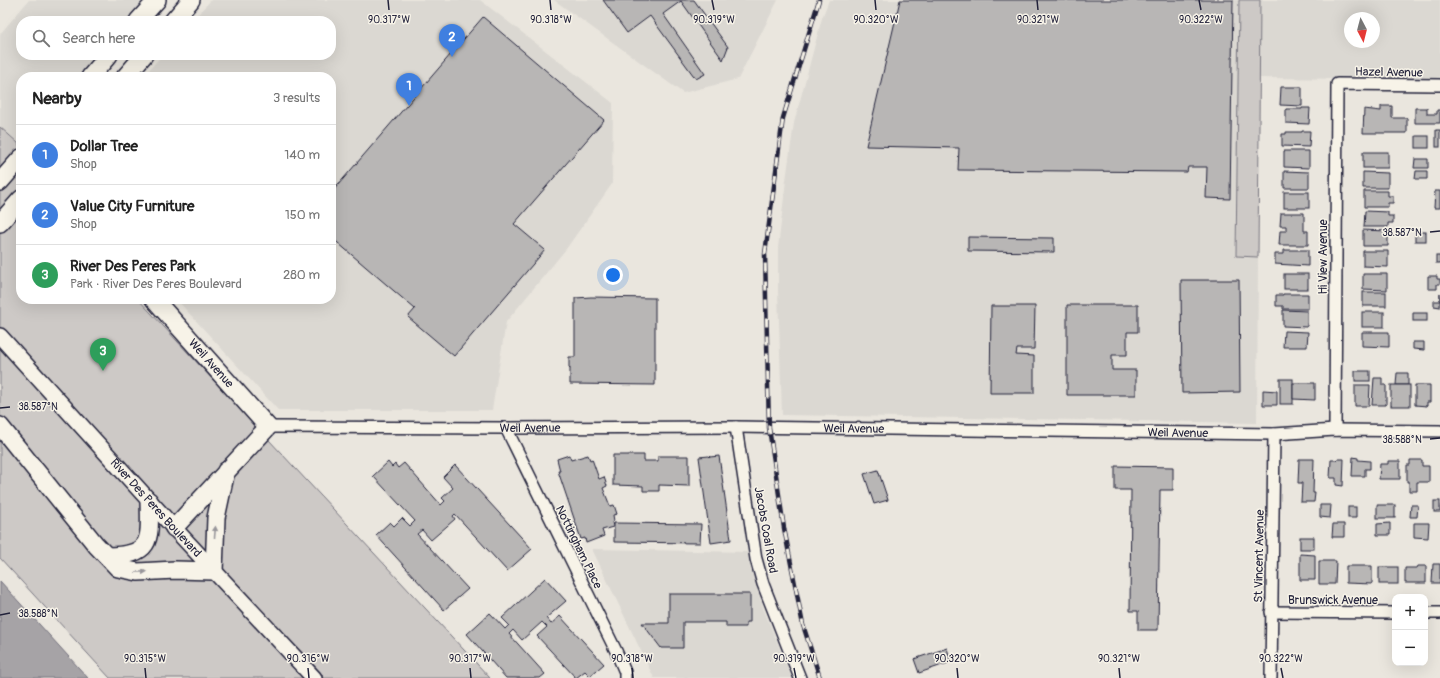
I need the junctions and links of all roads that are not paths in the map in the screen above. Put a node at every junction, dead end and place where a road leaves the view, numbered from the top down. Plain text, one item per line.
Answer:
1 (157, 0) edge
2 (191, 0) edge
3 (143, 16) edge
4 (177, 16) edge
5 (105, 60) edge
6 (140, 60) edge
7 (94, 72) edge
8 (129, 72) edge
9 (1337, 84) joint
10 (1440, 86) edge
11 (16, 164) edge
12 (0, 182) edge
13 (16, 205) edge
14 (0, 223) edge
15 (158, 304) edge
16 (0, 336) edge
17 (0, 426) edge
18 (268, 427) junction
19 (736, 427) junction
20 (506, 428) junction
21 (1335, 430) junction
22 (1440, 431) edge
23 (1274, 434) junction
24 (226, 471) junction
25 (149, 501) junction
26 (174, 528) junction
27 (108, 556) junction
28 (214, 571) junction
29 (1271, 612) junction
30 (1392, 613) edge
31 (1428, 613) edge
32 (1440, 613) edge
33 (314, 678) edge
34 (625, 678) edge
35 (800, 678) edge
36 (1271, 678) edge

1 - 3 main road
2 - 4 main road
5 - 7 main road
6 - 8 main road
9 - 10 street, Hazel Avenue
9 - 21 street, Hi View Avenue
11 - 12 main road
13 - 14 main road
15 - 18 main road, Weil Avenue
16 - 25 main road, River Des Peres Boulevard
17 - 27 main road
18 - 20 street, Weil Avenue
18 - 24 main road
19 - 20 street, Weil Avenue
19 - 23 street, Weil Avenue
19 - 35 street, Jacobs Coal Road
20 - 34 street, Nottingham Place
21 - 22 street, Weil Avenue
21 - 23 street, Weil Avenue
23 - 29 street, St Vincent Avenue
24 - 26 main road
28 -> 24 main road
25 - 26 main road, River Des Peres Boulevard
25 - 27 main road
26 - 28 main road, River Des Peres Boulevard
27 -> 28 main road
28 - 33 main road, River Des Peres Boulevard
29 - 30 street, Brunswick Avenue
29 - 36 street, St Vincent Avenue
31 - 32 street

